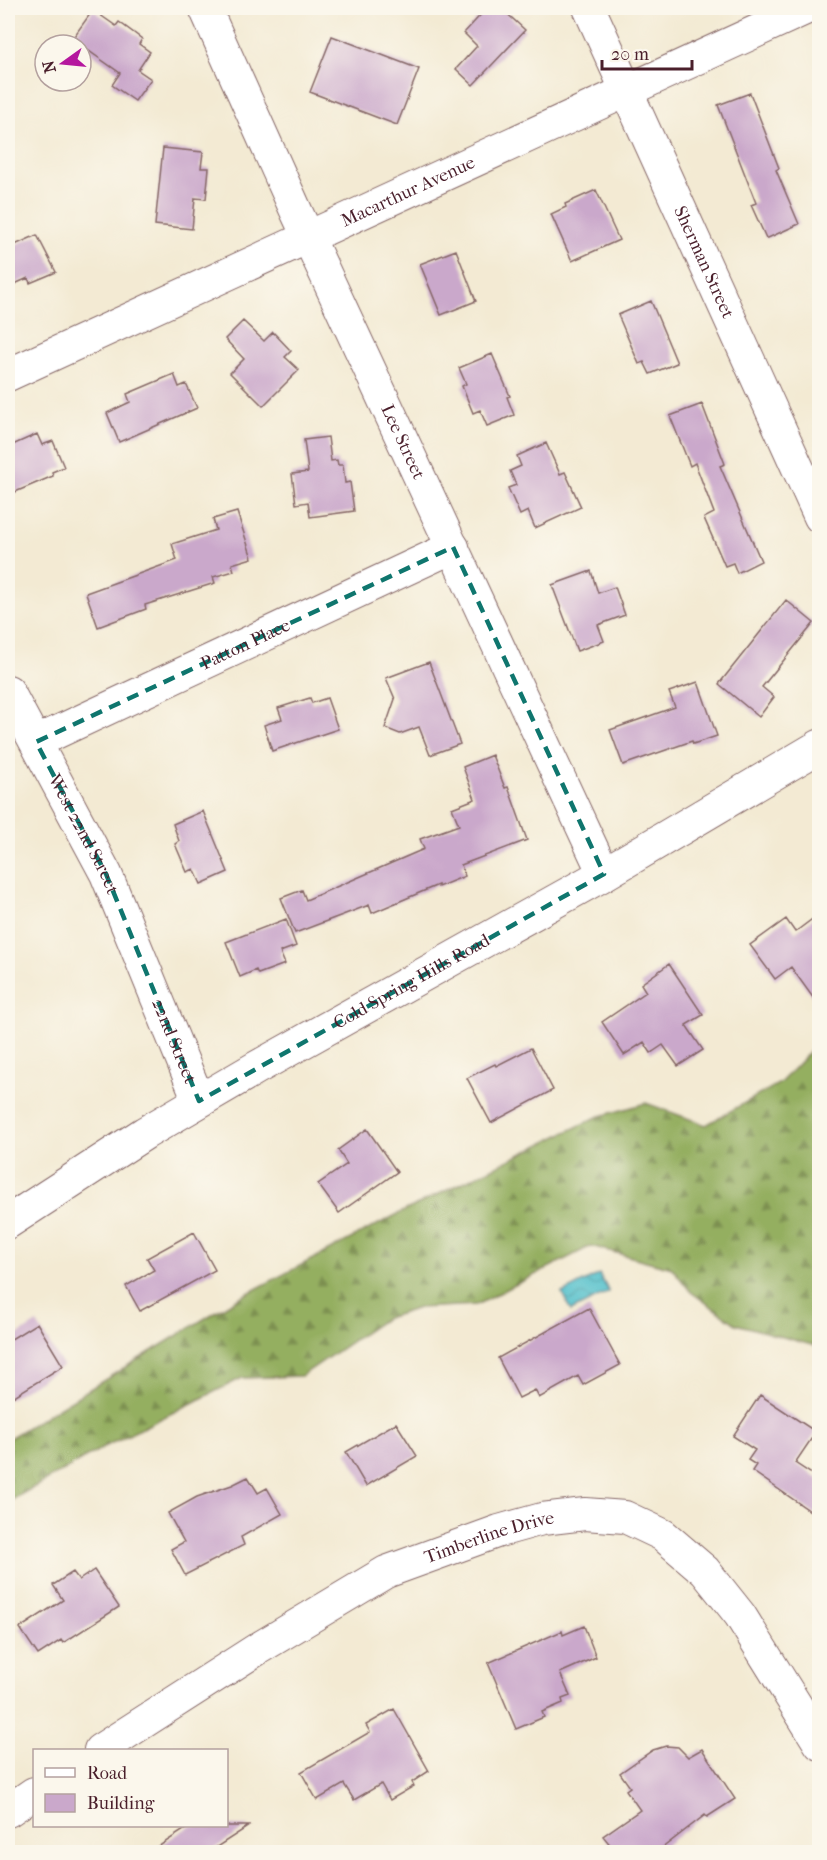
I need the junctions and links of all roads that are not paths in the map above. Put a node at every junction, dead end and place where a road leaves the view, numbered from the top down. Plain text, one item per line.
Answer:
1 (205, 8) edge
2 (589, 8) edge
3 (807, 8) edge
4 (627, 89) junction
5 (309, 237) junction
6 (8, 375) edge
7 (819, 517) edge
8 (453, 547) junction
9 (8, 691) edge
10 (36, 742) junction
11 (819, 746) edge
12 (604, 874) junction
13 (149, 982) joint
14 (199, 1101) junction
15 (8, 1222) edge
16 (819, 1744) edge
17 (102, 1749) edge
18 (33, 1794) edge
19 (8, 1811) edge

1 - 5 street, Lee Street
2 - 4 street, Sherman Street
3 - 4 street, Macarthur Avenue
4 - 5 street, Macarthur Avenue
4 - 7 street, Sherman Street
5 - 6 street, Macarthur Avenue
5 - 8 street, Lee Street
8 - 10 street, Patton Place
8 - 12 street, Lee Street
9 - 10 street, West 22nd Street
10 - 13 street, West 22nd Street
11 - 12 street, Cold Spring Hills Road
12 - 14 street, Cold Spring Hills Road
13 - 14 street, 22nd Street
14 - 15 street, Cold Spring Hills Road
16 - 17 street, Timberline Drive
18 - 19 street

